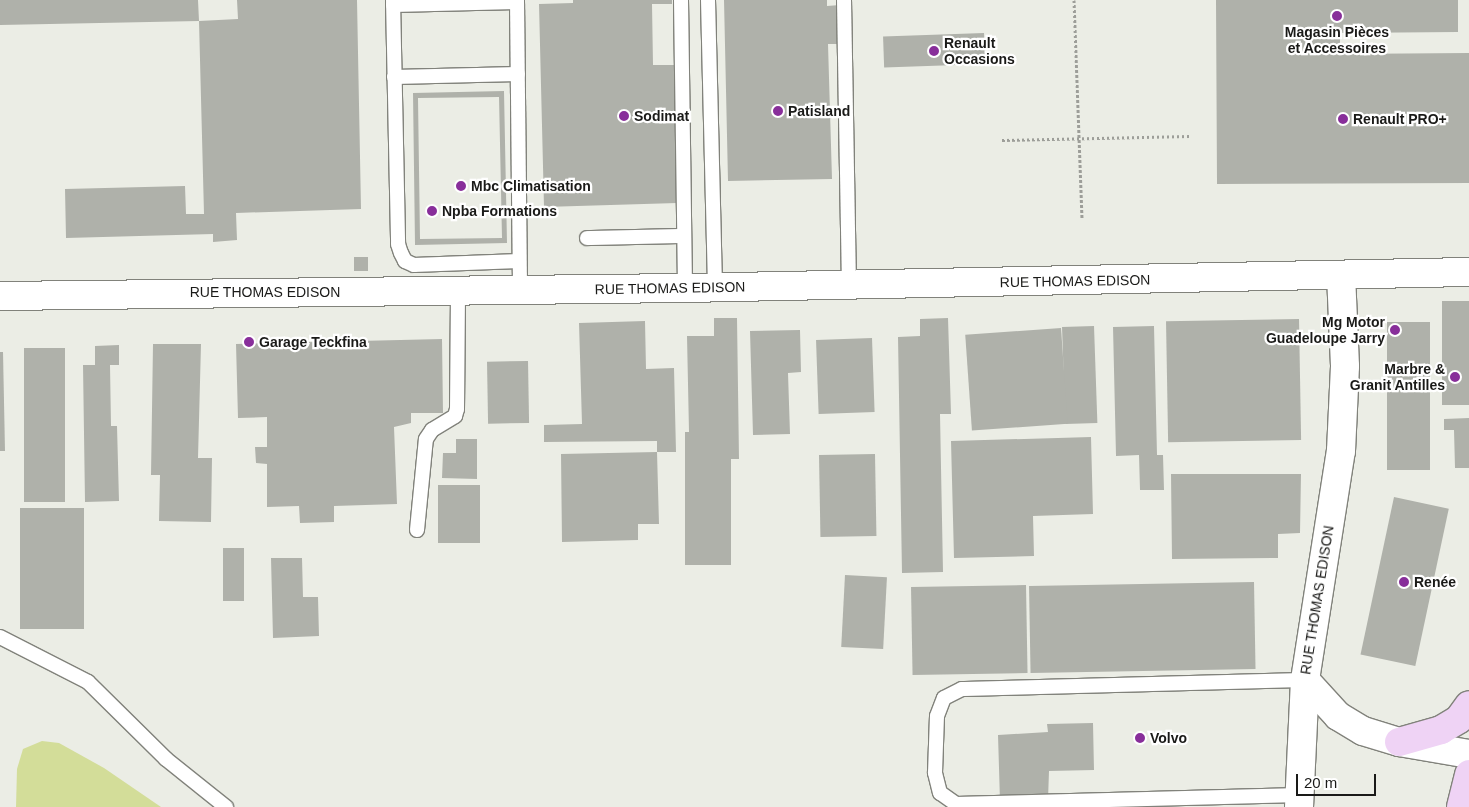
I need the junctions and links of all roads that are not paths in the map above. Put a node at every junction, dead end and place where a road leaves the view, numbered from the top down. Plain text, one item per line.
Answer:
1 (681, 0) edge
2 (708, 0) edge
3 (844, 0) edge
4 (517, 1) edge
5 (393, 3) edge
6 (518, 74) junction
7 (394, 77) junction
8 (684, 236) junction
9 (587, 238) dead end
10 (519, 261) junction
11 (1469, 272) edge
12 (1340, 274) junction
13 (849, 285) junction
14 (685, 288) junction
15 (715, 288) junction
16 (520, 290) junction
17 (458, 291) junction
18 (0, 296) edge
19 (417, 530) dead end
20 (0, 637) edge
21 (1305, 680) junction
22 (1469, 705) edge
23 (1399, 742) junction
24 (1469, 754) edge
25 (1469, 774) edge
26 (1299, 801) edge
27 (226, 807) edge
28 (1461, 807) edge

1 - 8 lane
2 - 15 lane
3 - 13 lane
4 - 5 lane
4 - 6 lane
5 - 7 lane
6 - 7 lane
6 - 10 lane
7 - 10 lane
8 - 9 lane
8 - 14 lane
10 - 16 lane
11 - 12 street, RUE THOMAS EDISON
12 - 13 street, RUE THOMAS EDISON
12 - 21 street, RUE THOMAS EDISON
13 - 15 street, RUE THOMAS EDISON
14 - 15 street, RUE THOMAS EDISON
14 - 16 street, RUE THOMAS EDISON
16 - 17 street, RUE THOMAS EDISON
17 - 18 street, RUE THOMAS EDISON
17 - 19 lane
20 - 27 lane
21 - 23 street
21 - 26 street, RUE THOMAS EDISON
21 - 26 lane
22 - 23 main road
23 - 24 street
25 - 28 main road

